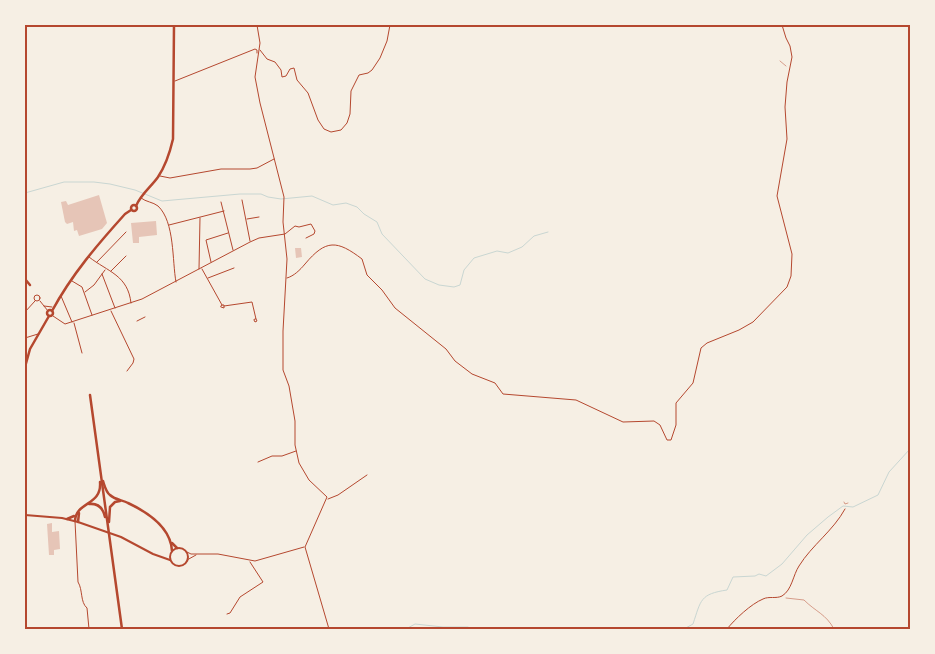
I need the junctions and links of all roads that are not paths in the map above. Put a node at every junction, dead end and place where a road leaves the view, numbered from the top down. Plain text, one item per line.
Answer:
1 (174, 25) edge
2 (257, 25) edge
3 (390, 25) edge
4 (782, 25) edge
5 (260, 50) junction
6 (258, 54) junction
7 (174, 81) junction
8 (274, 159) junction
9 (159, 175) junction
10 (142, 196) junction
11 (242, 200) dead end
12 (221, 202) dead end
13 (224, 211) junction
14 (259, 217) dead end
15 (200, 218) junction
16 (246, 220) junction
17 (168, 225) junction
18 (126, 232) dead end
19 (229, 232) junction
20 (285, 234) junction
21 (306, 238) dead end
22 (250, 242) junction
23 (234, 250) junction
24 (88, 256) junction
25 (126, 256) dead end
26 (97, 263) junction
27 (212, 263) junction
28 (234, 268) dead end
29 (106, 269) junction
30 (201, 269) junction
31 (110, 272) junction
32 (102, 274) junction
33 (207, 278) junction
34 (286, 278) junction
35 (25, 279) edge
36 (70, 280) junction
37 (176, 282) junction
38 (30, 285) dead end
39 (84, 293) junction
40 (61, 295) junction
41 (35, 301) junction
42 (40, 301) junction
43 (131, 303) junction
44 (44, 305) junction
45 (55, 305) junction
46 (115, 308) junction
47 (110, 310) junction
48 (50, 311) junction
49 (25, 312) edge
50 (51, 316) junction
51 (92, 316) junction
52 (145, 317) dead end
53 (256, 319) dead end
54 (137, 321) dead end
55 (73, 322) junction
56 (38, 334) junction
57 (31, 336) junction
58 (25, 338) edge
59 (35, 340) junction
60 (82, 353) dead end
61 (25, 367) edge
62 (127, 371) dead end
63 (90, 394) dead end
64 (296, 450) junction
65 (98, 458) junction
66 (258, 462) dead end
67 (367, 475) dead end
68 (327, 499) junction
69 (124, 501) junction
70 (87, 504) junction
71 (845, 509) dead end
72 (79, 511) junction
73 (25, 515) edge
74 (75, 515) junction
75 (67, 519) junction
76 (76, 521) junction
77 (170, 542) junction
78 (110, 543) junction
79 (305, 547) junction
80 (177, 548) junction
81 (171, 552) junction
82 (186, 552) junction
83 (196, 554) junction
84 (162, 556) junction
85 (170, 560) junction
86 (187, 560) junction
87 (249, 561) junction
88 (227, 614) dead end
89 (89, 629) edge
90 (122, 629) edge
91 (329, 629) edge
92 (727, 629) edge

1 - 7 main road
2 - 5 street
3 - 5 street
4 - 34 street
5 - 6 street
6 - 7 street
6 - 8 street
7 - 9 main road
8 - 9 street
8 - 20 street
9 - 10 main road
10 - 17 street
10 - 24 main road
11 - 16 street
12 - 13 street
13 - 15 street
13 - 19 street
14 - 16 street
15 - 17 street
15 - 30 street
16 - 22 street
17 - 37 street
18 - 26 street
19 - 23 street
19 - 27 street
20 - 21 street
20 - 22 street
20 - 34 street
22 - 23 street
23 - 27 street
24 - 26 street
24 - 36 main road
25 - 31 street
26 - 29 street
27 - 30 street
28 - 33 street
29 - 31 street
29 - 32 street
30 - 33 street
30 - 37 street
31 - 43 street
32 - 39 street
32 - 46 street
33 - 53 street
34 - 64 street
35 - 38 main road
36 - 39 street
36 - 40 main road
37 - 43 street
39 - 51 street
40 - 45 main road
40 - 55 street
41 - 42 street
41 - 42 street
41 - 49 street
42 - 44 street
43 - 46 street
44 - 45 street
44 - 48 street
45 - 48 main road
46 - 47 street
47 - 51 street
47 - 62 street
48 - 50 main road
48 - 50 main road
50 - 55 street
50 - 56 main road
51 - 55 street
52 - 54 street
55 - 60 street
56 - 57 street
56 - 59 main road
57 - 58 street
57 - 59 street
59 - 61 main road
63 - 65 main road
64 - 66 street
64 - 68 street
65 - 69 main road
65 - 70 main road
65 - 78 main road
67 - 68 street
68 - 79 street
69 - 77 main road
69 - 78 main road
70 - 72 main road
70 - 78 main road
71 - 92 street
72 - 74 main road
72 - 76 main road
73 - 75 street
74 - 75 main road
74 - 76 main road
75 - 76 street
76 - 84 street
76 - 89 street
77 - 80 main road
77 - 81 main road
78 - 90 main road
79 - 87 street
79 - 91 street
80 - 81 street
80 - 82 street
81 - 84 street
81 - 85 street
82 - 83 street
82 - 86 street
83 - 86 street
83 - 87 street
84 - 85 street
85 - 86 street
87 - 88 street

